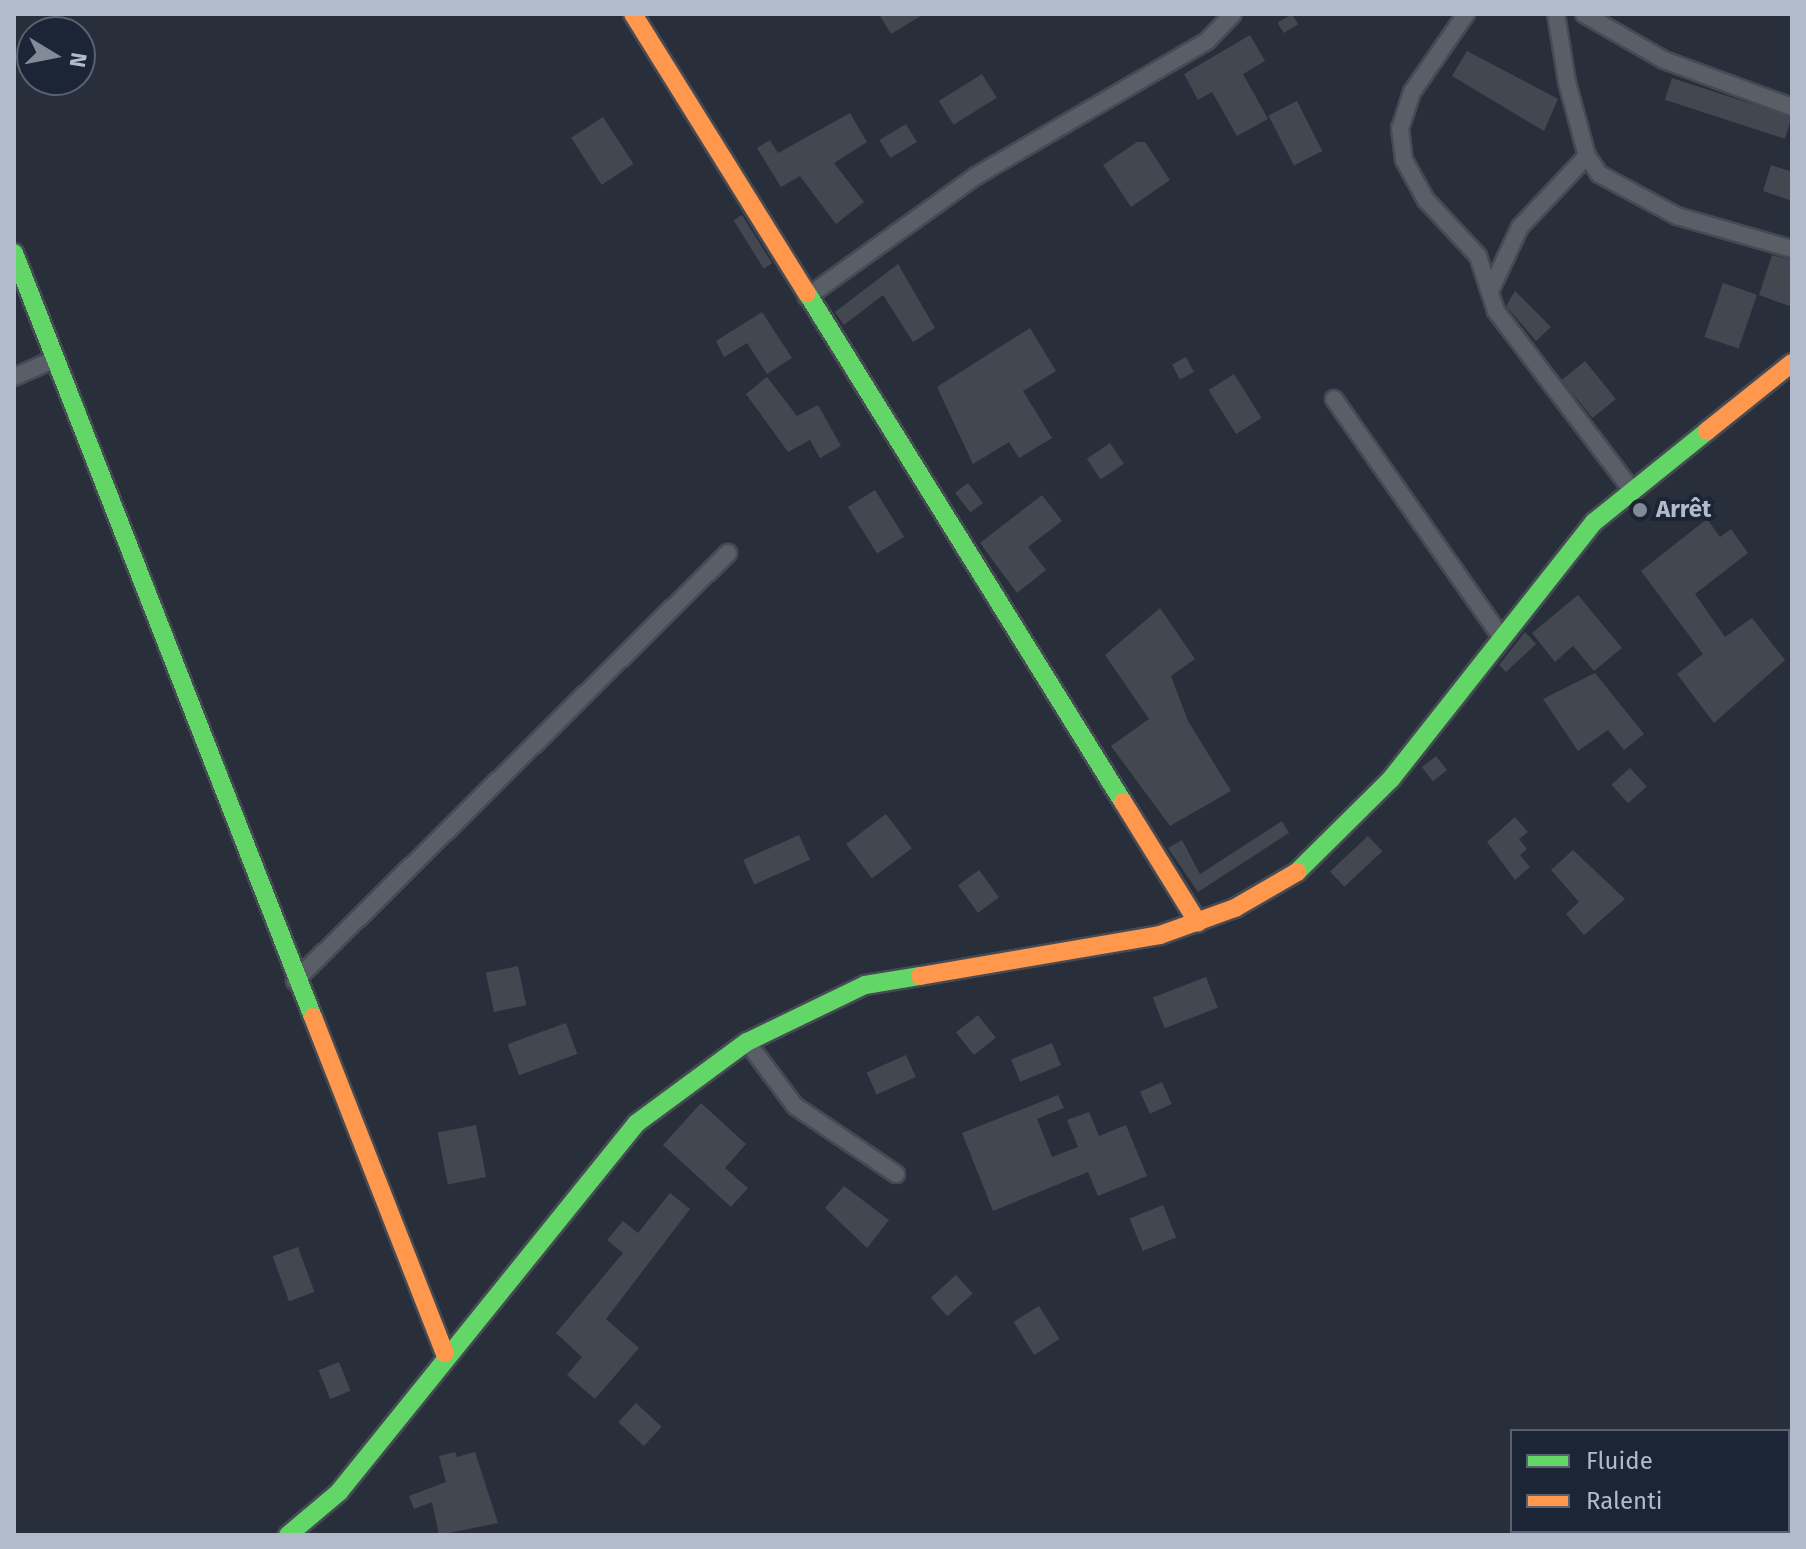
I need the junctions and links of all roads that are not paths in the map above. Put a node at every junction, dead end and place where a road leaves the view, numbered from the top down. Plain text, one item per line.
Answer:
1 (633, 14) edge
2 (1233, 14) edge
3 (1466, 14) edge
4 (1556, 14) edge
5 (1584, 14) edge
6 (1792, 107) edge
7 (1587, 156) junction
8 (1792, 249) edge
9 (14, 253) edge
10 (1492, 287) junction
11 (807, 297) junction
12 (55, 359) junction
13 (1792, 363) edge
14 (14, 377) edge
15 (1334, 399) dead end
16 (1631, 489) junction
17 (728, 553) dead end
18 (1502, 638) junction
19 (1198, 923) junction
20 (295, 981) junction
21 (747, 1042) junction
22 (896, 1174) dead end
23 (445, 1353) junction
24 (288, 1535) edge

1 - 11 street
2 - 11 street
3 - 10 street
4 - 7 street
5 - 6 street
7 - 8 street
7 - 10 street
9 - 12 street
10 - 16 street
11 - 19 street
12 - 14 street
12 - 20 street
13 - 16 street
15 - 18 street
16 - 18 street
17 - 20 street
18 - 19 street
19 - 21 street
20 - 23 street
21 - 22 street
21 - 23 street
23 - 24 street

